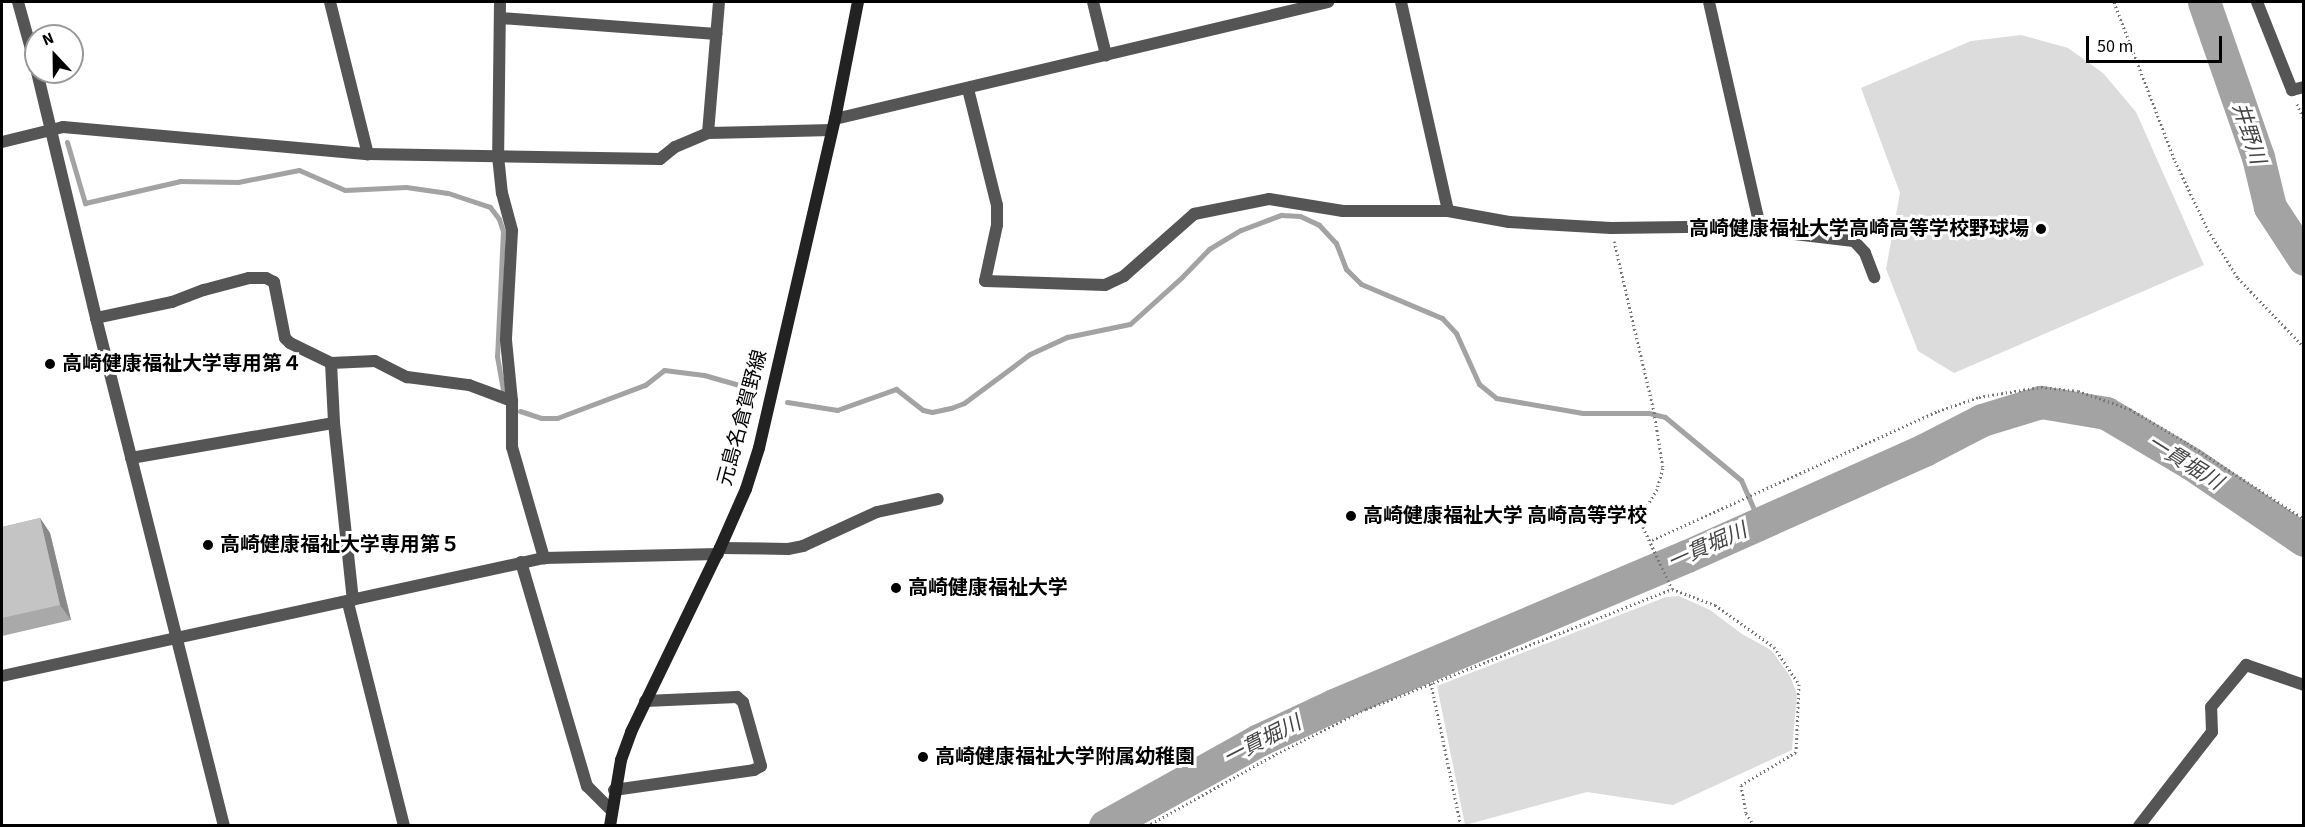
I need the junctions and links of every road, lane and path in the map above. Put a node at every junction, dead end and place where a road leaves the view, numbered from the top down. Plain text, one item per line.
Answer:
1 (18, 2) edge
2 (330, 2) edge
3 (500, 2) edge
4 (719, 2) edge
5 (858, 2) edge
6 (1093, 2) edge
7 (1328, 2) edge
8 (1401, 2) edge
9 (1709, 2) edge
10 (2114, 2) edge
11 (2257, 2) edge
12 (500, 18) junction
13 (24, 24) edge
14 (716, 34) junction
15 (1106, 55) junction
16 (40, 84) edge
17 (2304, 87) edge
18 (968, 89) junction
19 (834, 124) junction
20 (53, 129) junction
21 (708, 133) junction
22 (2, 142) edge
23 (368, 154) junction
24 (498, 156) junction
25 (1448, 211) junction
26 (1760, 226) junction
27 (1611, 228) junction
28 (1874, 277) dead end
29 (96, 318) junction
30 (2304, 347) edge
31 (331, 363) junction
32 (512, 401) junction
33 (334, 423) junction
34 (131, 458) junction
35 (938, 499) dead end
36 (2304, 519) edge
37 (1652, 540) junction
38 (719, 551) junction
39 (544, 558) junction
40 (521, 562) junction
41 (1672, 589) junction
42 (351, 601) junction
43 (177, 639) junction
44 (2, 676) edge
45 (1431, 683) junction
46 (2304, 685) edge
47 (645, 701) junction
48 (614, 790) junction
49 (611, 810) junction
50 (224, 825) edge
51 (404, 825) edge
52 (610, 825) edge
53 (1147, 825) edge
54 (1461, 825) edge
55 (1754, 825) edge
56 (2139, 825) edge

1 - 13 street
2 - 23 street
3 - 12 street
4 - 14 street
5 - 19 main road, 元島名倉賀野線
6 - 15 street
7 - 15 street
8 - 25 street
9 - 26 street
10 - 30 path
11 - 17 street
12 - 14 street
12 - 24 street
14 - 21 street
15 - 18 street
16 - 20 street
18 - 19 street
18 - 25 street
19 - 21 street
19 - 38 main road, 元島名倉賀野線
20 - 22 street
20 - 23 street
20 - 29 street
21 - 24 street
23 - 24 street
24 - 32 street
25 - 27 street
26 - 27 street
26 - 28 street
27 - 37 path
29 - 31 street
29 - 34 street
31 - 32 street
31 - 33 street
32 - 39 street
33 - 34 street
33 - 42 street
34 - 43 street
35 - 38 street
36 - 37 path
37 - 41 path
38 - 39 street
38 - 47 main road, 元島名倉賀野線
39 - 40 street
40 - 42 street
40 - 49 street
41 - 45 path
41 - 55 path
42 - 43 street
42 - 51 street
43 - 44 street
43 - 50 street
45 - 53 path
45 - 54 path
46 - 56 street
47 - 48 main road, 元島名倉賀野線
47 - 48 street
48 - 49 main road, 元島名倉賀野線
49 - 52 main road, 元島名倉賀野線

